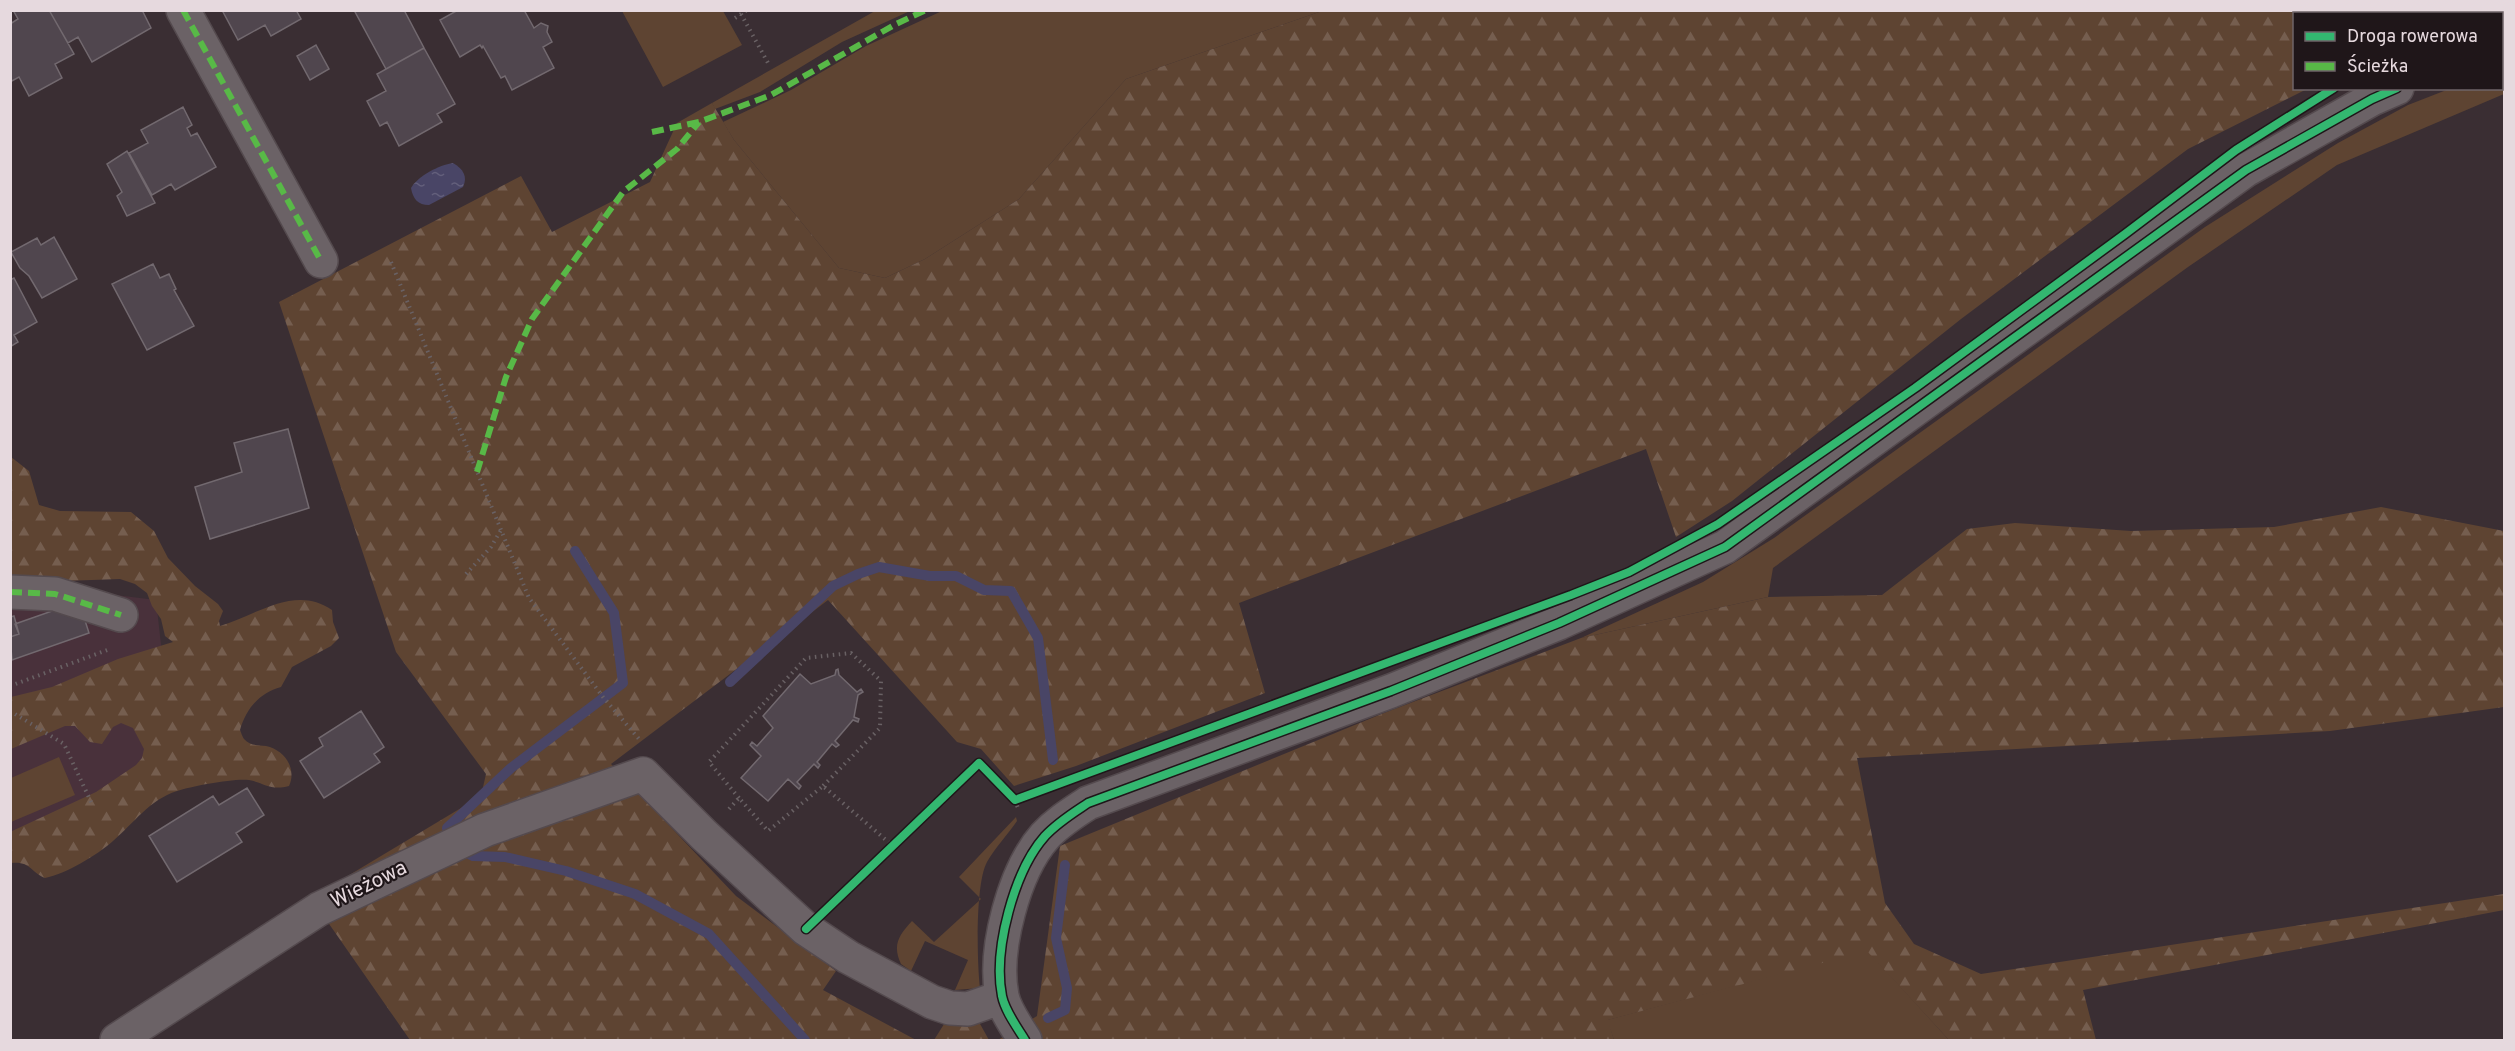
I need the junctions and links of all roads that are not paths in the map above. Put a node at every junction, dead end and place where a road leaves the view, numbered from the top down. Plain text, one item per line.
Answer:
1 (183, 10) edge
2 (2392, 90) edge
3 (321, 261) dead end
4 (10, 592) edge
5 (121, 615) road end
6 (1002, 997) junction
7 (117, 1041) edge
8 (1025, 1041) edge

1 - 3 street
2 - 6 street
4 - 5 street
6 - 7 street, Wieżowa
6 - 8 street

